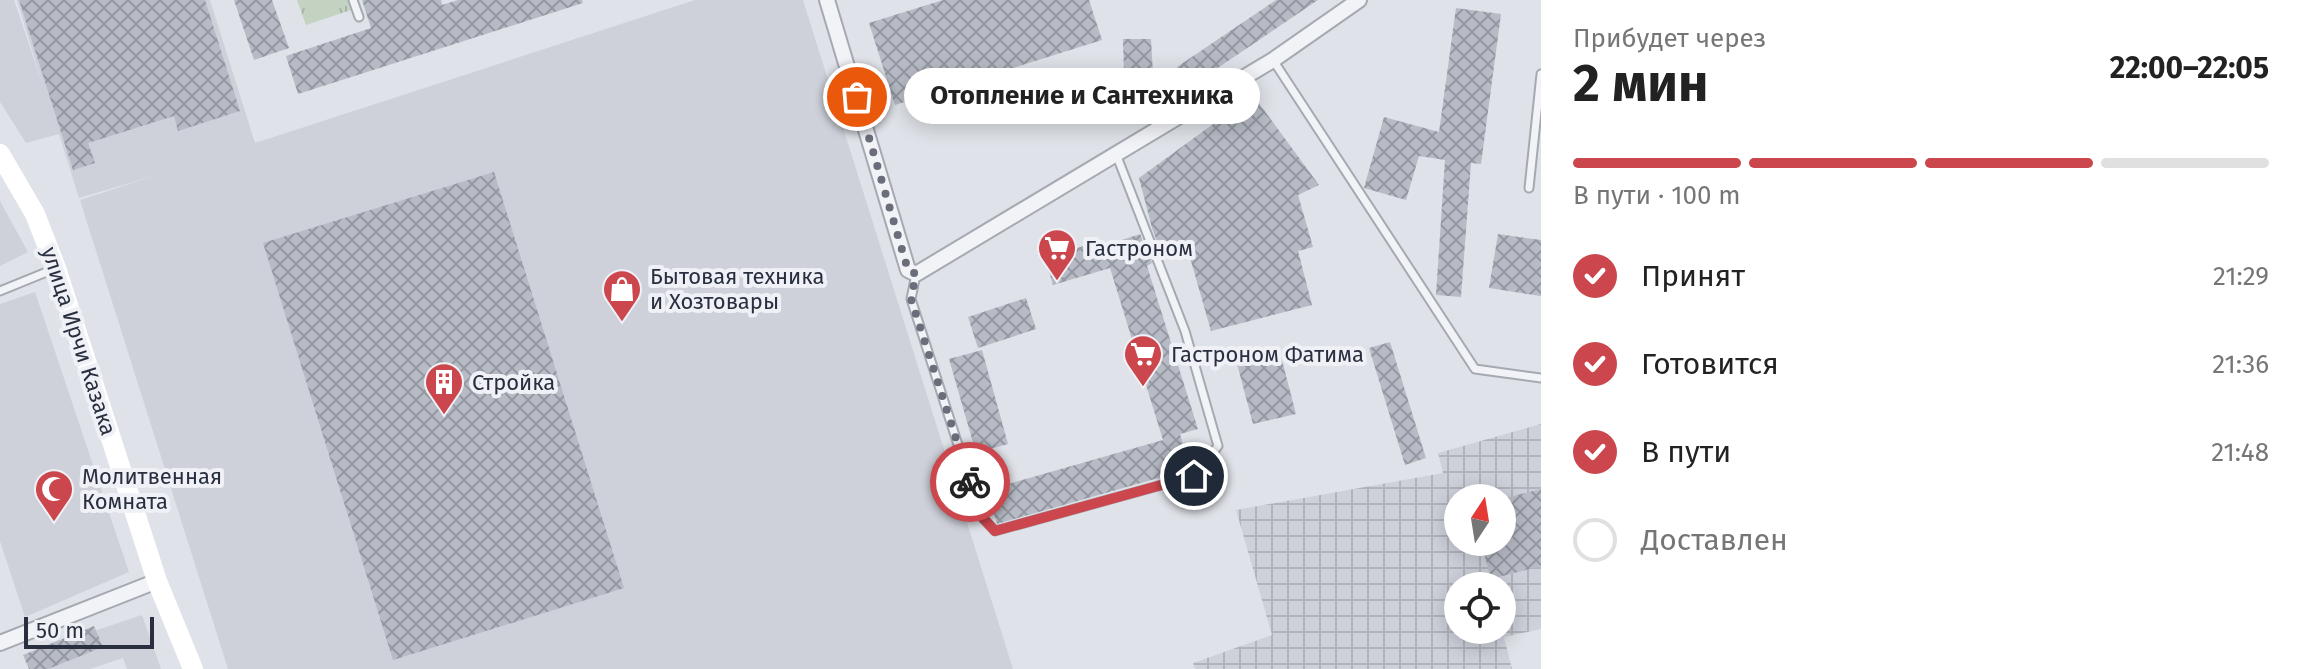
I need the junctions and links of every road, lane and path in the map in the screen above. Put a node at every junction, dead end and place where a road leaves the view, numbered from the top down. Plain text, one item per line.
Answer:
1 (353, 0) edge
2 (827, 0) edge
3 (1359, 0) edge
4 (359, 17) dead end
5 (1273, 60) junction
6 (1541, 74) edge
7 (0, 154) edge
8 (1116, 154) junction
9 (1529, 188) dead end
10 (56, 268) junction
11 (916, 274) junction
12 (0, 291) edge
13 (1541, 378) edge
14 (157, 581) junction
15 (0, 643) edge
16 (193, 669) edge

1 - 4 lane
2 - 11 street
3 - 5 street
5 - 8 street
5 - 13 lane
6 - 9 lane
7 - 10 main road, улица Ирчи Казака
8 - 11 street
8 - 11 lane
10 - 12 lane
10 - 14 main road, улица Ирчи Казака
14 - 15 street
14 - 16 main road, улица Ирчи Казака

